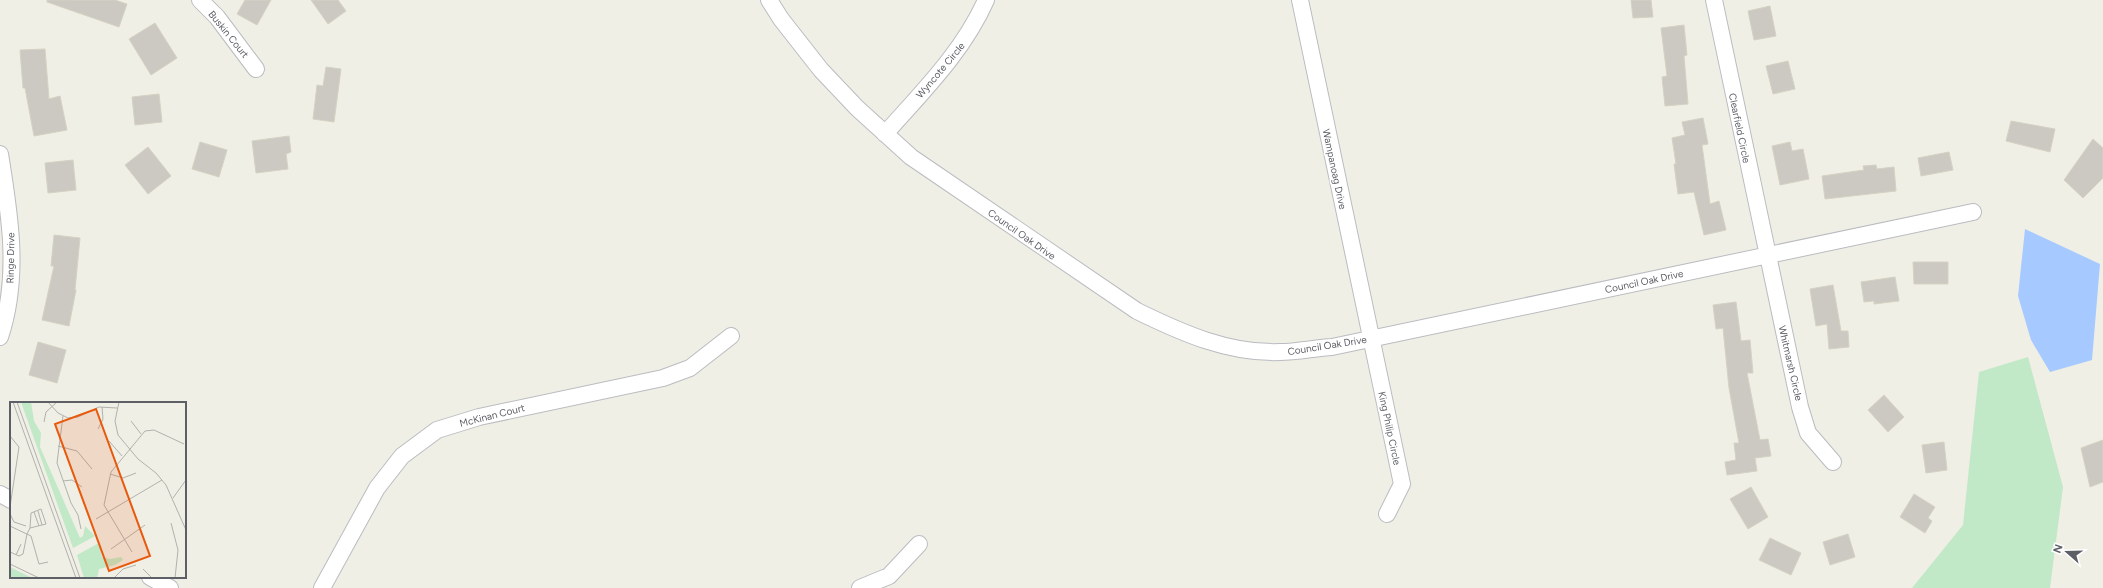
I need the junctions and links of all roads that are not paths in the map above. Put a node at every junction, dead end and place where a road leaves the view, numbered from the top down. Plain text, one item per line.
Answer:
1 (200, 0) edge
2 (770, 0) edge
3 (986, 0) edge
4 (1300, 0) edge
5 (1714, 0) edge
6 (256, 69) dead end
7 (884, 134) junction
8 (0, 154) edge
9 (1973, 212) dead end
10 (1767, 255) junction
11 (731, 336) dead end
12 (0, 337) edge
13 (1371, 338) junction
14 (1833, 462) dead end
15 (0, 494) edge
16 (10, 499) edge
17 (1387, 514) dead end
18 (919, 544) dead end
19 (152, 578) edge
20 (170, 588) edge
21 (322, 588) edge
22 (860, 588) edge

1 - 6 street, Buskin Court
2 - 7 street, Council Oak Drive
3 - 7 street, Wyncote Circle
4 - 13 street, Wampanoag Drive
5 - 10 street, Clearfield Circle
7 - 13 street, Council Oak Drive
8 - 12 street, Ringe Drive
9 - 10 street, Council Oak Drive
10 - 13 street, Council Oak Drive
10 - 14 street, Whitmarsh Circle
11 - 21 street, McKinan Court
13 - 17 street, King Philip Circle
15 - 16 street
18 - 22 street
19 - 20 street

